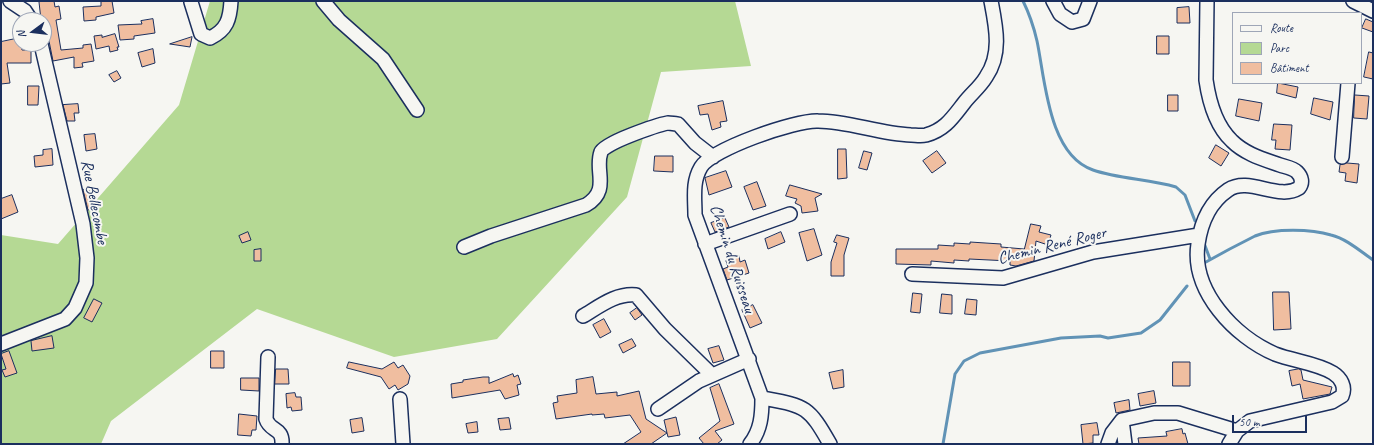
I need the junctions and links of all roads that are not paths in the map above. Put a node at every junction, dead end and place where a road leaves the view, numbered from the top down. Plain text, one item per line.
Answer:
1 (10, 1) edge
2 (232, 1) edge
3 (323, 1) edge
4 (992, 1) edge
5 (1052, 1) edge
6 (1090, 1) edge
7 (1207, 1) edge
8 (191, 2) edge
9 (1354, 5) edge
10 (1373, 11) edge
11 (26, 12) edge
12 (44, 52) edge
13 (1348, 84) edge
14 (417, 110) dead end
15 (713, 157) junction
16 (1342, 157) dead end
17 (790, 214) dead end
18 (1199, 235) junction
19 (706, 244) junction
20 (464, 247) dead end
21 (912, 274) dead end
22 (583, 316) dead end
23 (1, 344) edge
24 (268, 357) dead end
25 (749, 359) junction
26 (712, 375) junction
27 (762, 398) junction
28 (400, 399) dead end
29 (658, 409) dead end
30 (1122, 420) junction
31 (1237, 431) junction
32 (282, 444) edge
33 (402, 444) edge
34 (750, 444) edge
35 (830, 444) edge
36 (1108, 444) edge
37 (1125, 444) edge
38 (1229, 444) edge

1 - 11 street
2 - 8 street
3 - 14 street
4 - 15 street, Chemin du Ruisseau
5 - 6 street
7 - 18 street
9 - 10 street
12 - 23 street, Rue Bellecombe
13 - 16 street
15 - 19 street, Chemin du Ruisseau
15 - 20 street
17 - 19 street
18 - 21 street, Chemin René Roger
18 - 31 street
19 - 25 street, Chemin du Ruisseau
22 - 26 street
24 - 32 street
25 - 26 street
25 - 27 street, Chemin du Ruisseau
26 - 29 street
27 - 34 street, Chemin du Ruisseau
27 - 35 street
28 - 33 street
30 - 31 street
30 - 36 street
30 - 37 street
31 - 38 street

